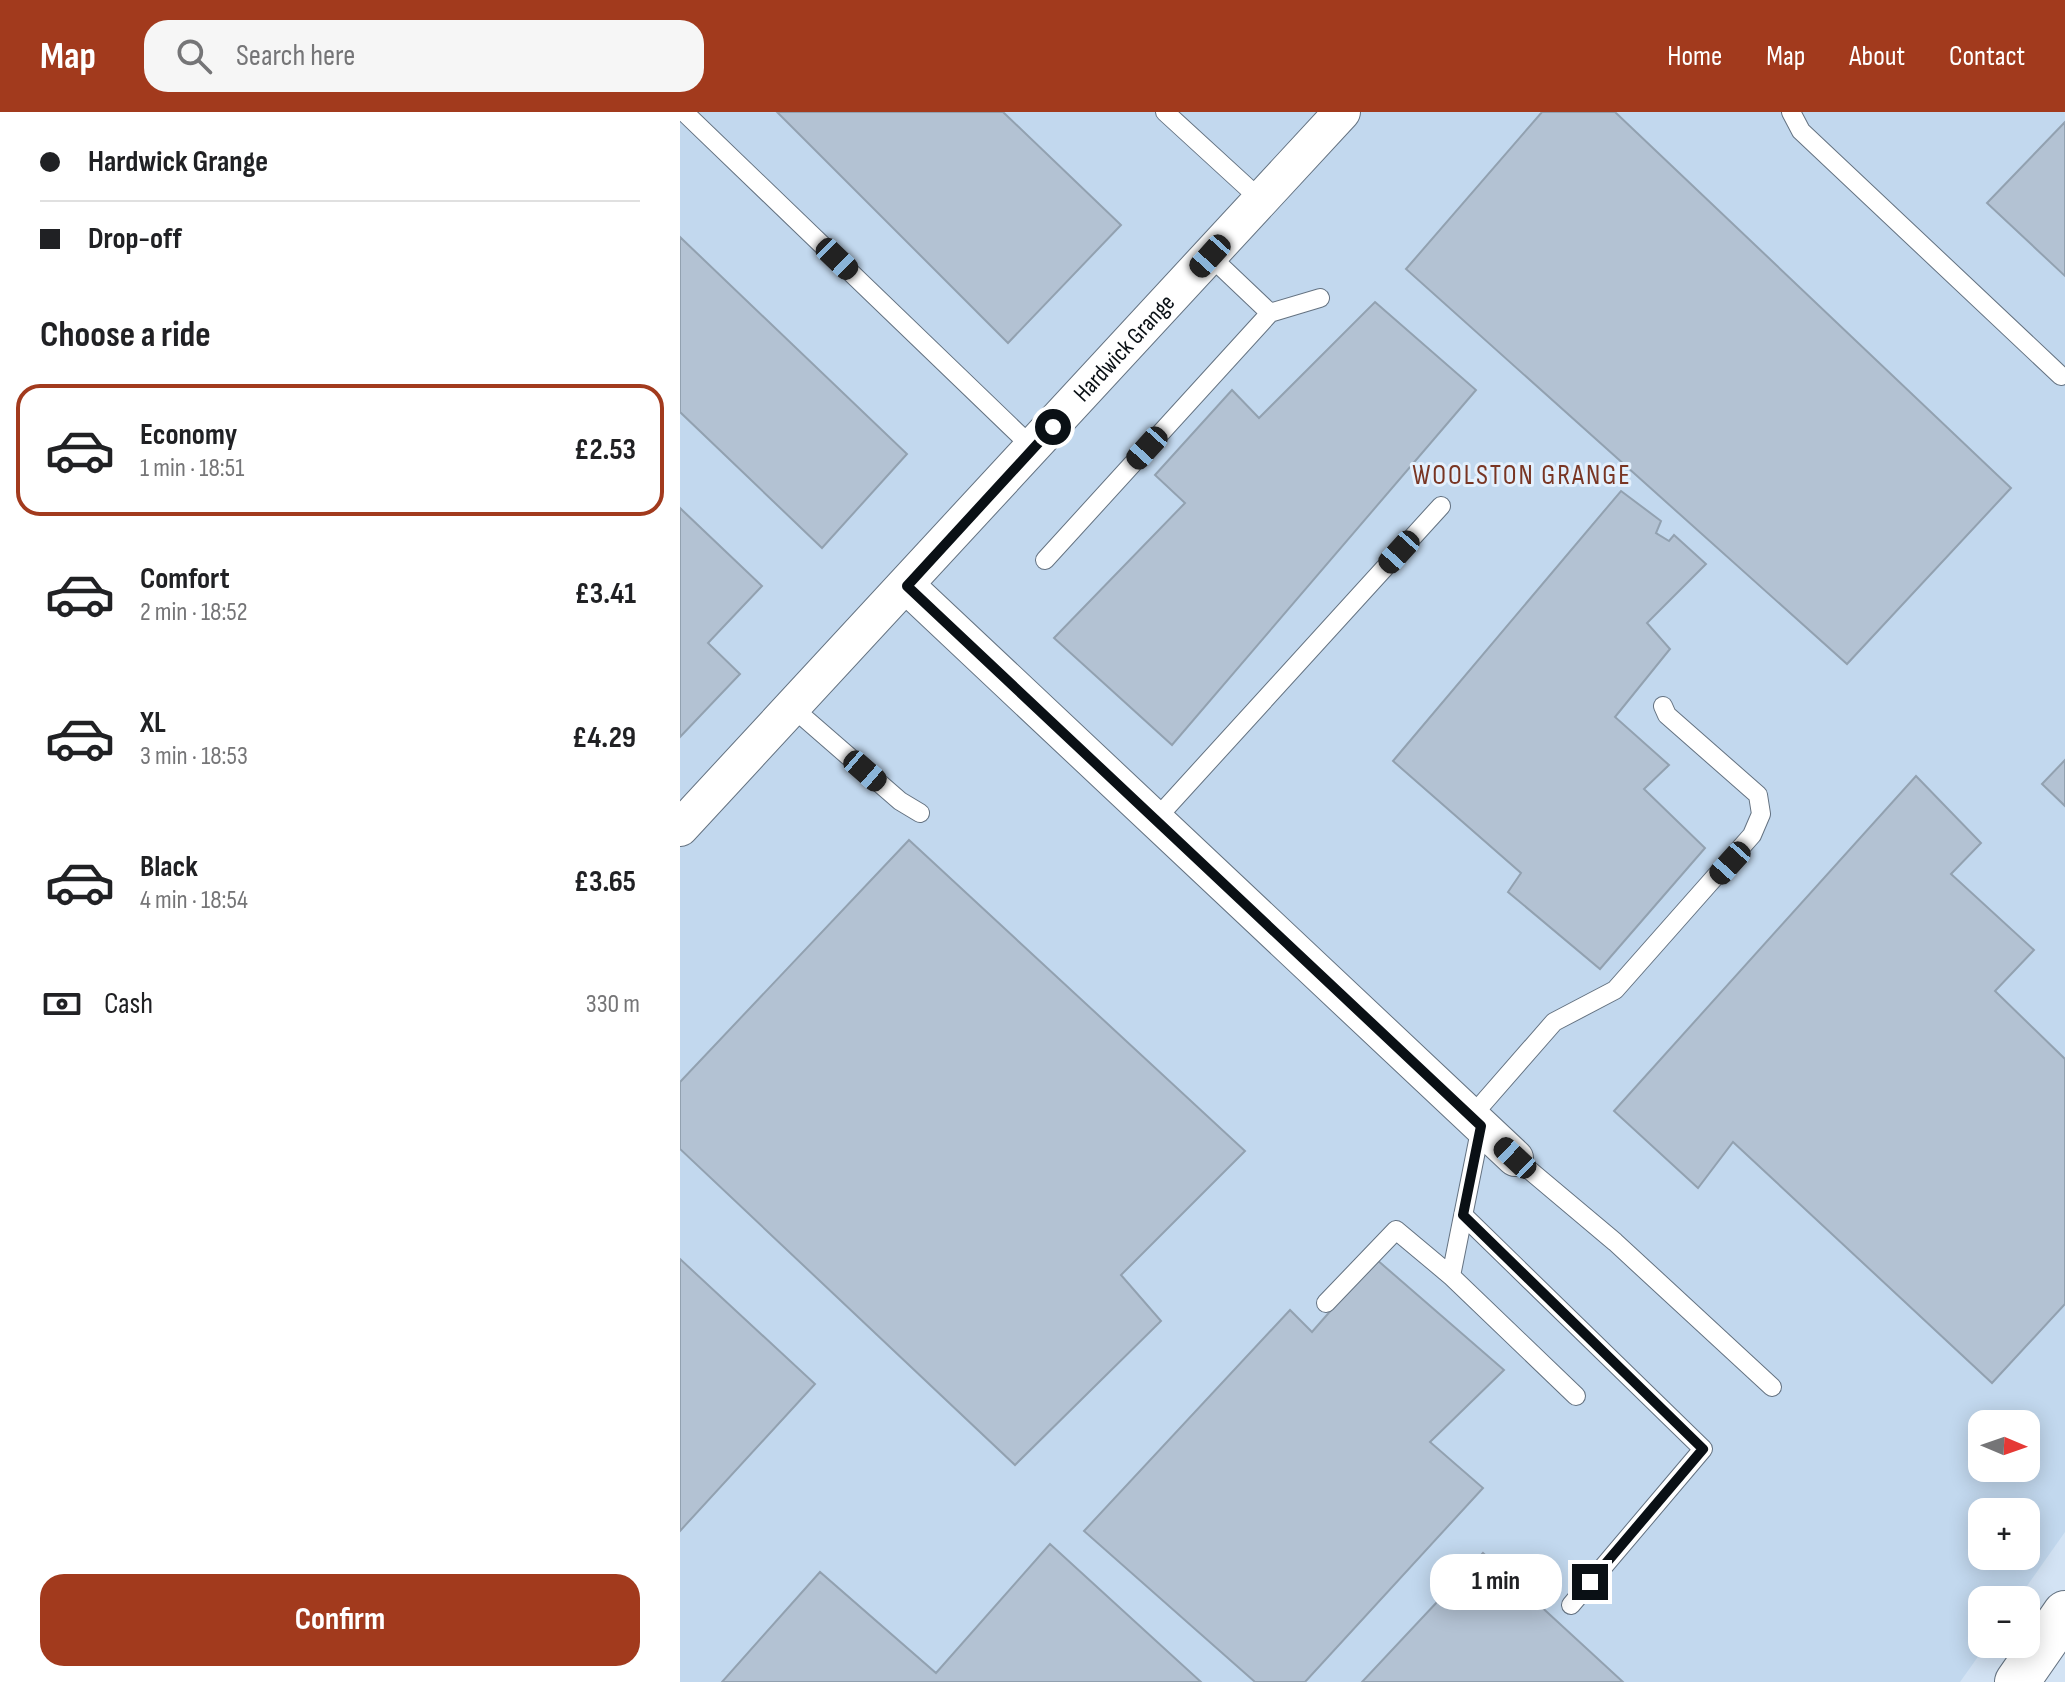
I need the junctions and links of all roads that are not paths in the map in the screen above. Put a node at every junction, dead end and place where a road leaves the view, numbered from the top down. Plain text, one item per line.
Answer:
1 (684, 112) edge
2 (1165, 112) edge
3 (1342, 112) edge
4 (1791, 112) edge
5 (1261, 200) junction
6 (1210, 256) junction
7 (1320, 298) dead end
8 (1270, 313) junction
9 (2061, 376) dead end
10 (1034, 449) junction
11 (1441, 506) dead end
12 (1045, 560) dead end
13 (907, 586) junction
14 (1663, 706) dead end
15 (793, 708) junction
16 (920, 813) dead end
17 (1155, 820) junction
18 (680, 828) edge
19 (1476, 1121) junction
20 (1515, 1158) joint
21 (1463, 1215) junction
22 (1451, 1276) junction
23 (1326, 1303) dead end
24 (1772, 1387) dead end
25 (1576, 1396) dead end
26 (1571, 1605) dead end
27 (2065, 1613) edge
28 (2017, 1682) edge

1 - 10 lane
2 - 5 lane
3 - 5 street, Hardwick Grange
4 - 9 lane
5 - 6 street, Hardwick Grange
6 - 8 lane
6 - 10 street, Hardwick Grange
7 - 8 lane
8 - 12 lane
10 - 13 street, Hardwick Grange
11 - 17 lane
13 - 15 street, Hardwick Grange
13 - 17 street
14 - 19 lane
15 - 16 lane
15 - 18 street, Hardwick Grange
17 - 19 street
19 - 20 street
19 - 21 lane
20 - 24 lane
21 - 22 lane
21 - 26 lane
22 - 23 lane
22 - 25 lane
27 - 28 main road

